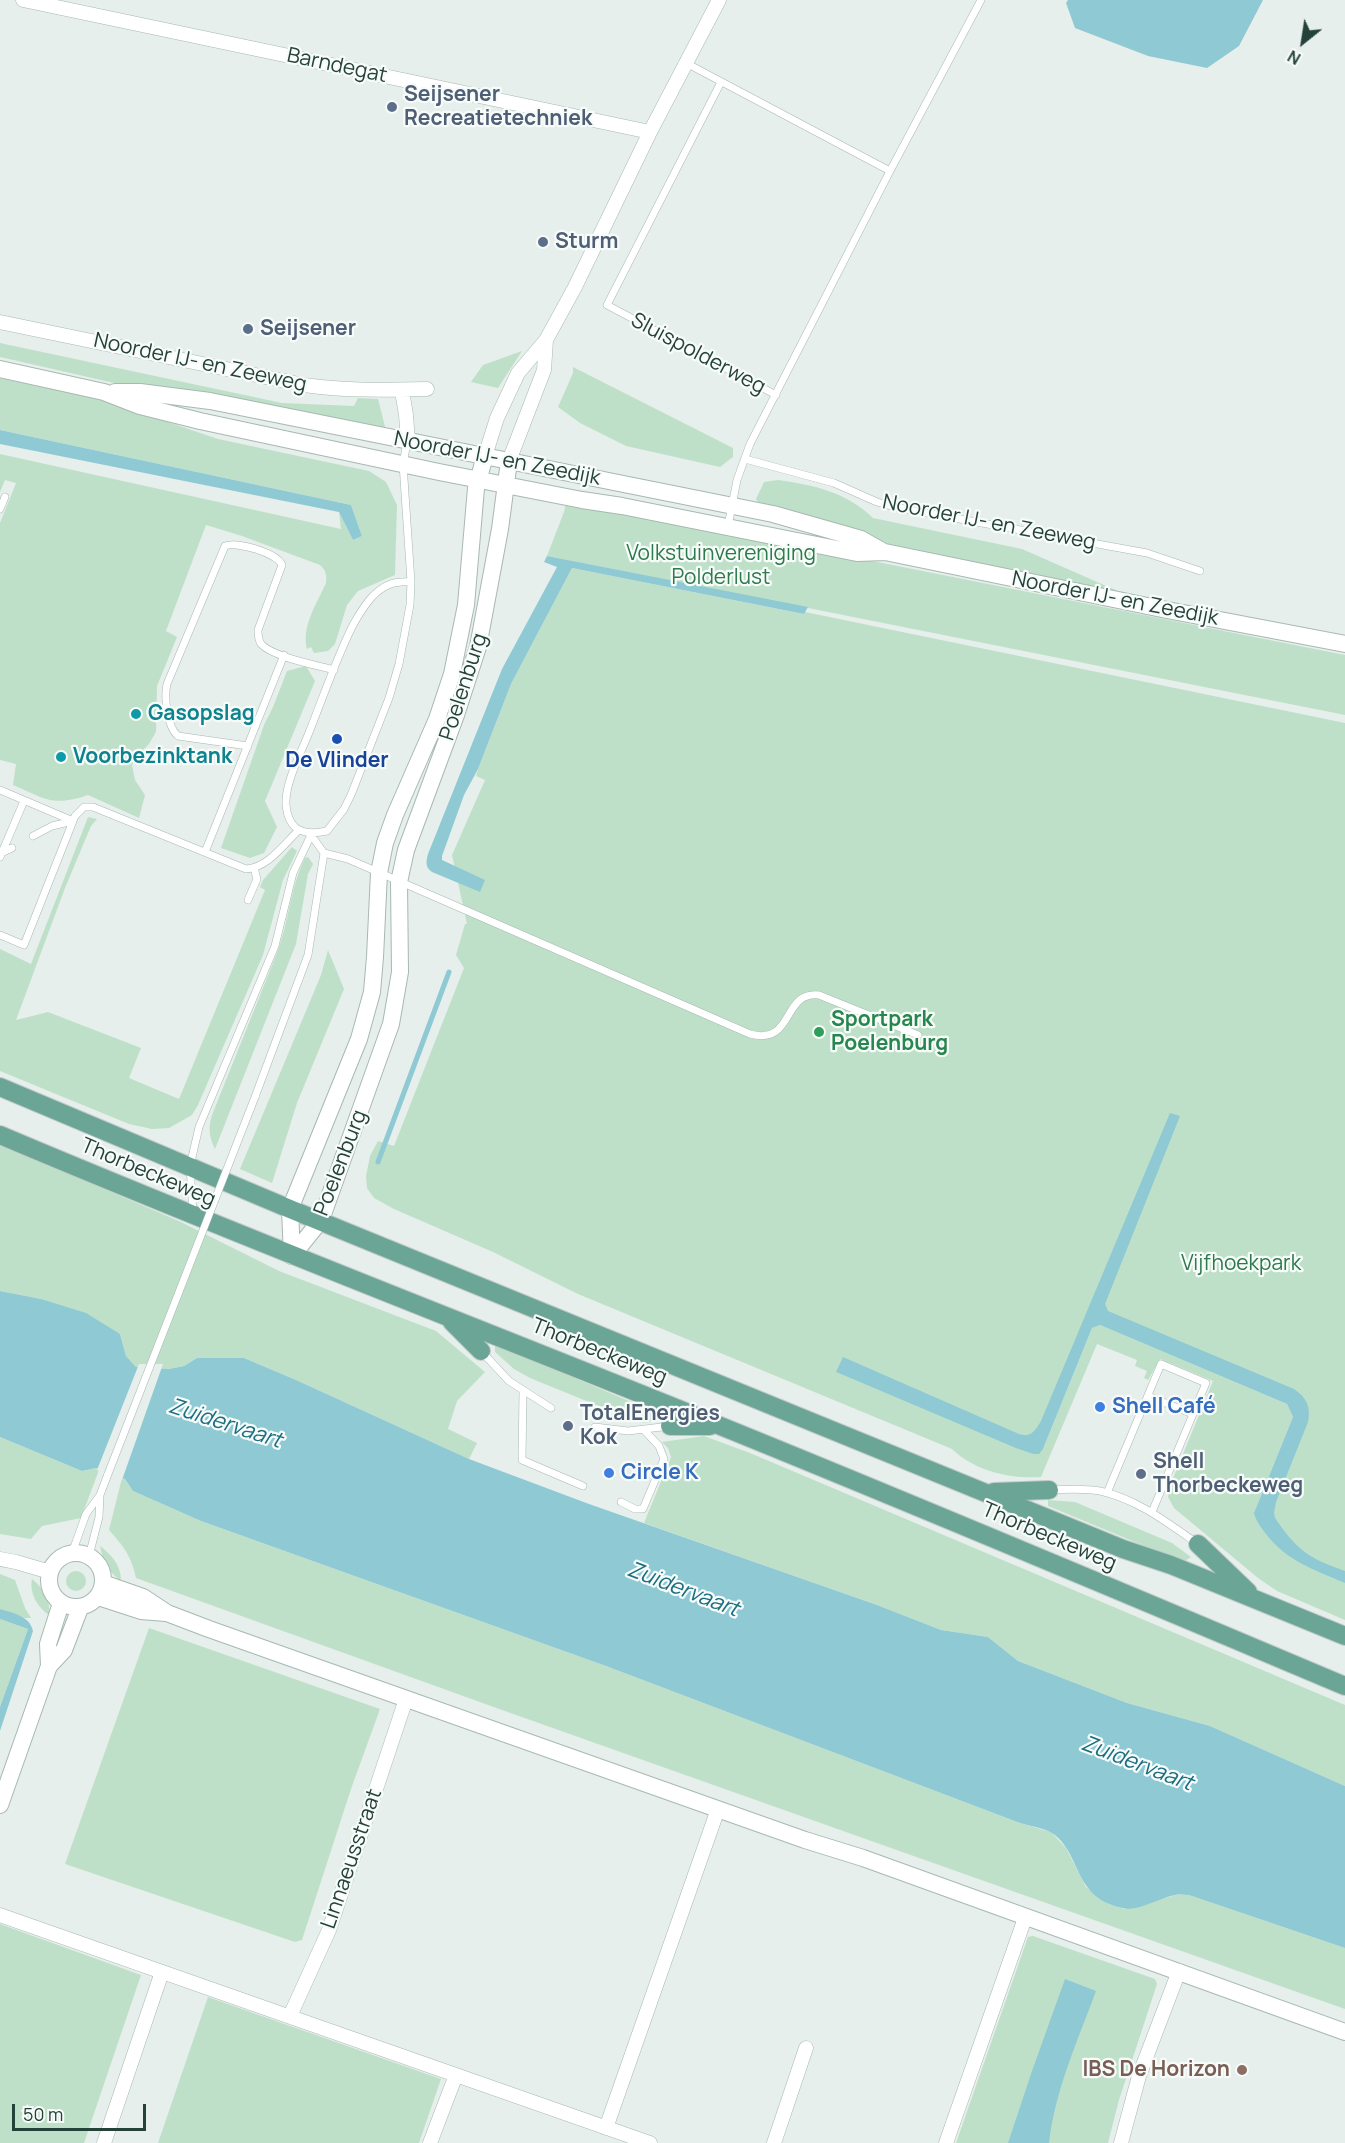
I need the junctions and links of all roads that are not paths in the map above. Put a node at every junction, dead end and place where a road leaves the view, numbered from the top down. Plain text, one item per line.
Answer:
1 (23, 0) edge
2 (719, 0) edge
3 (981, 0) edge
4 (686, 63) junction
5 (721, 82) junction
6 (651, 132) junction
7 (890, 171) junction
8 (0, 322) edge
9 (546, 340) junction
10 (0, 369) edge
11 (427, 389) dead end
12 (402, 391) junction
13 (104, 392) junction
14 (776, 395) junction
15 (408, 441) junction
16 (485, 456) junction
17 (745, 459) junction
18 (509, 461) junction
19 (403, 464) junction
20 (480, 480) junction
21 (506, 485) junction
22 (5, 497) dead end
23 (732, 506) junction
24 (0, 508) edge
25 (728, 527) junction
26 (885, 552) junction
27 (1200, 571) dead end
28 (411, 582) junction
29 (1345, 644) edge
30 (284, 655) junction
31 (334, 670) junction
32 (248, 746) junction
33 (0, 790) edge
34 (24, 801) junction
35 (73, 821) junction
36 (299, 830) junction
37 (312, 835) junction
38 (33, 836) dead end
39 (12, 848) dead end
40 (205, 852) junction
41 (324, 853) junction
42 (1, 855) edge
43 (254, 868) junction
44 (379, 873) junction
45 (399, 882) junction
46 (248, 900) dead end
47 (0, 935) edge
48 (918, 1035) dead end
49 (0, 1087) edge
50 (0, 1135) edge
51 (190, 1166) junction
52 (290, 1209) junction
53 (193, 1216) junction
54 (321, 1220) junction
55 (292, 1256) junction
56 (444, 1314) junction
57 (481, 1351) joint
58 (523, 1392) junction
59 (1148, 1396) junction
60 (551, 1408) dead end
61 (1193, 1414) junction
62 (670, 1426) joint
63 (721, 1426) junction
64 (595, 1427) dead end
65 (644, 1430) junction
66 (583, 1486) dead end
67 (1049, 1491) joint
68 (987, 1492) junction
69 (1107, 1493) junction
70 (100, 1495) junction
71 (621, 1502) dead end
72 (1152, 1512) junction
73 (1198, 1544) joint
74 (72, 1553) junction
75 (89, 1556) junction
76 (0, 1559) edge
77 (50, 1572) junction
78 (101, 1590) junction
79 (1253, 1598) junction
80 (61, 1603) junction
81 (80, 1608) junction
82 (1345, 1636) edge
83 (49, 1666) junction
84 (1345, 1686) edge
85 (406, 1699) junction
86 (0, 1805) edge
87 (718, 1809) junction
88 (5, 1916) edge
89 (1025, 1918) junction
90 (1179, 1971) junction
91 (162, 1972) junction
92 (290, 2016) junction
93 (1345, 2032) edge
94 (806, 2048) dead end
95 (456, 2075) junction
96 (606, 2128) junction
97 (104, 2143) edge
98 (430, 2143) edge
99 (650, 2143) edge
100 (774, 2143) edge
101 (946, 2143) edge
102 (1121, 2143) edge

1 - 6 street, Barndegat
2 - 4 street
3 - 7 lane, Sluispolderweg
4 - 5 lane
4 - 6 street
5 - 7 lane
5 - 14 lane, Sluispolderweg
6 - 9 street
7 - 14 lane, Sluispolderweg
8 - 12 street, Noorder IJ- en Zeeweg
9 - 16 street
9 - 18 street
10 - 13 street, Noorder IJ- en Zeedijk
11 - 12 street, Noorder IJ- en Zeeweg
12 - 15 street
13 - 15 street, Noorder IJ- en Zeedijk
13 - 19 street, Noorder IJ- en Zeedijk
14 - 17 lane
15 - 16 street, Noorder IJ- en Zeedijk
15 - 19 lane
16 - 18 street, Noorder IJ- en Zeedijk
16 - 20 street, Poelenburg
17 - 23 lane
17 - 27 lane, Noorder IJ- en Zeeweg
18 - 21 street, Poelenburg
18 - 23 street, Noorder IJ- en Zeedijk
19 - 20 street, Noorder IJ- en Zeedijk
19 - 28 lane
20 - 21 street, Noorder IJ- en Zeedijk
20 - 44 street, Poelenburg
21 - 25 street, Noorder IJ- en Zeedijk
21 - 45 street, Poelenburg
22 - 24 lane
23 - 25 lane
23 - 26 street, Noorder IJ- en Zeedijk
25 - 26 street, Noorder IJ- en Zeedijk
26 - 29 street, Noorder IJ- en Zeedijk
28 - 31 lane
28 - 37 lane
30 - 31 lane
30 - 32 lane
30 - 32 lane
31 - 36 lane
32 - 40 lane
33 - 34 lane
34 - 35 lane
34 - 42 lane
35 - 38 lane
35 - 40 lane
35 - 47 lane
36 - 37 lane
36 - 43 lane
37 - 41 lane
37 - 51 lane
39 - 42 lane
40 - 43 lane
41 - 44 lane
41 - 70 lane, bridge
43 - 46 lane
44 - 45 lane
44 - 52 street, Poelenburg
45 - 48 lane
45 - 54 street, Poelenburg
49 - 51 main road, Thorbeckeweg
50 - 53 main road, Thorbeckeweg
51 - 52 main road, Thorbeckeweg
51 - 53 lane
52 - 54 main road, Thorbeckeweg
52 - 55 street, Poelenburg
53 - 55 main road, Thorbeckeweg
54 - 55 street, Poelenburg
54 - 68 main road, Thorbeckeweg
55 - 56 main road, Thorbeckeweg
56 - 57 main road
56 - 63 main road, Thorbeckeweg
57 - 58 lane
58 - 60 lane
58 - 66 lane
59 - 61 lane
59 - 61 lane
59 - 69 lane
61 - 72 lane
62 - 63 main road
62 - 65 lane
63 - 84 main road, Thorbeckeweg
64 - 65 lane
65 - 71 lane
67 - 68 main road
67 - 69 lane, Thorbeckeweg
68 - 79 main road, Thorbeckeweg
69 - 72 lane, Thorbeckeweg
70 - 74 lane
70 - 75 lane
72 - 73 lane, Thorbeckeweg
73 - 79 main road
74 - 75 street
74 - 77 street
75 - 78 street
76 - 77 street
77 - 80 street
78 - 81 street
78 - 85 street
79 - 82 main road, Thorbeckeweg
80 - 81 street
80 - 83 street
81 - 83 street
83 - 86 street
85 - 87 street
85 - 92 street, Linnaeusstraat
87 - 89 street
87 - 96 street
88 - 91 street
89 - 90 street
89 - 101 street
90 - 93 street
90 - 102 street
91 - 92 street
91 - 97 street
92 - 95 street
94 - 100 street
95 - 96 street
95 - 98 street
96 - 99 street

